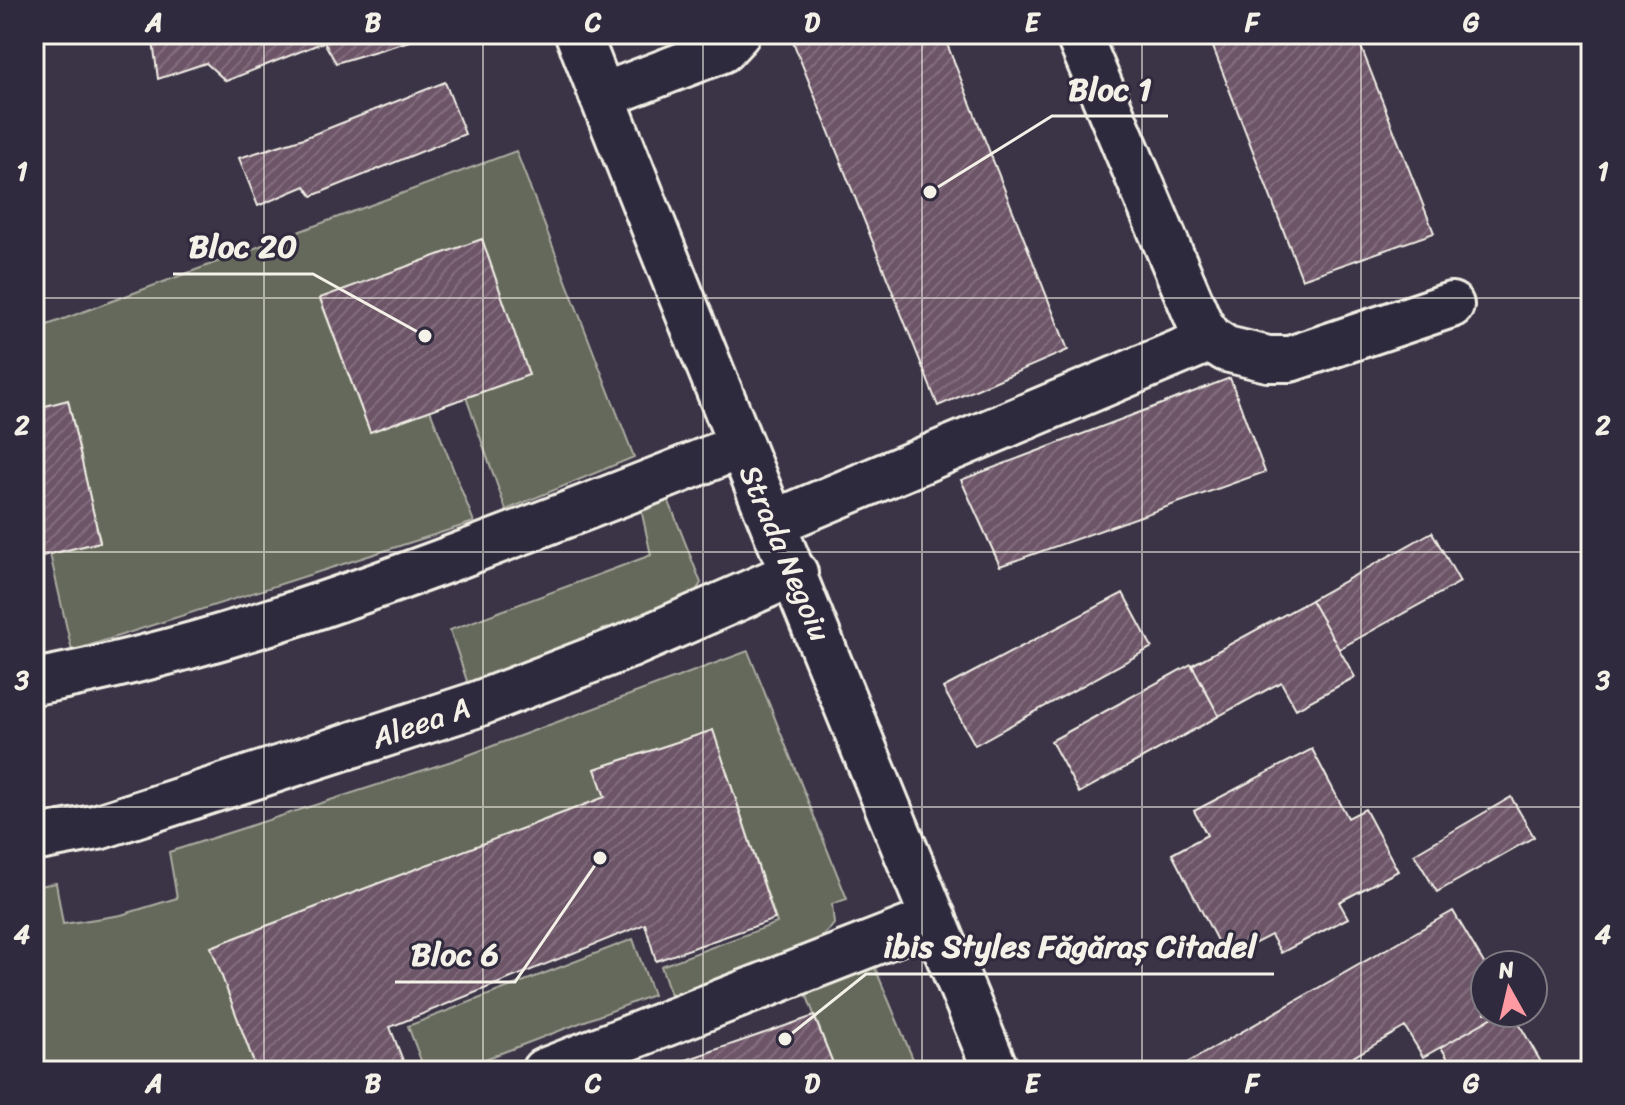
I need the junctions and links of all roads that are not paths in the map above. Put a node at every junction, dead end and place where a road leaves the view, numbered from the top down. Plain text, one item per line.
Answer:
1 (578, 34) edge
2 (737, 34) edge
3 (1078, 34) edge
4 (602, 96) junction
5 (1451, 305) dead end
6 (1211, 339) junction
7 (740, 446) junction
8 (773, 523) junction
9 (795, 573) junction
10 (34, 682) edge
11 (34, 839) edge
12 (934, 919) junction
13 (544, 1071) edge
14 (996, 1071) edge

1 - 4 street, Strada Negoiu
2 - 4 street
3 - 6 street
4 - 7 street, Strada Negoiu
5 - 6 street
6 - 8 street
7 - 8 street, Strada Negoiu
7 - 10 street
8 - 9 street, Strada Negoiu
9 - 11 street, Aleea A
9 - 12 street, Strada Negoiu
12 - 13 street
12 - 14 street, Strada Negoiu

